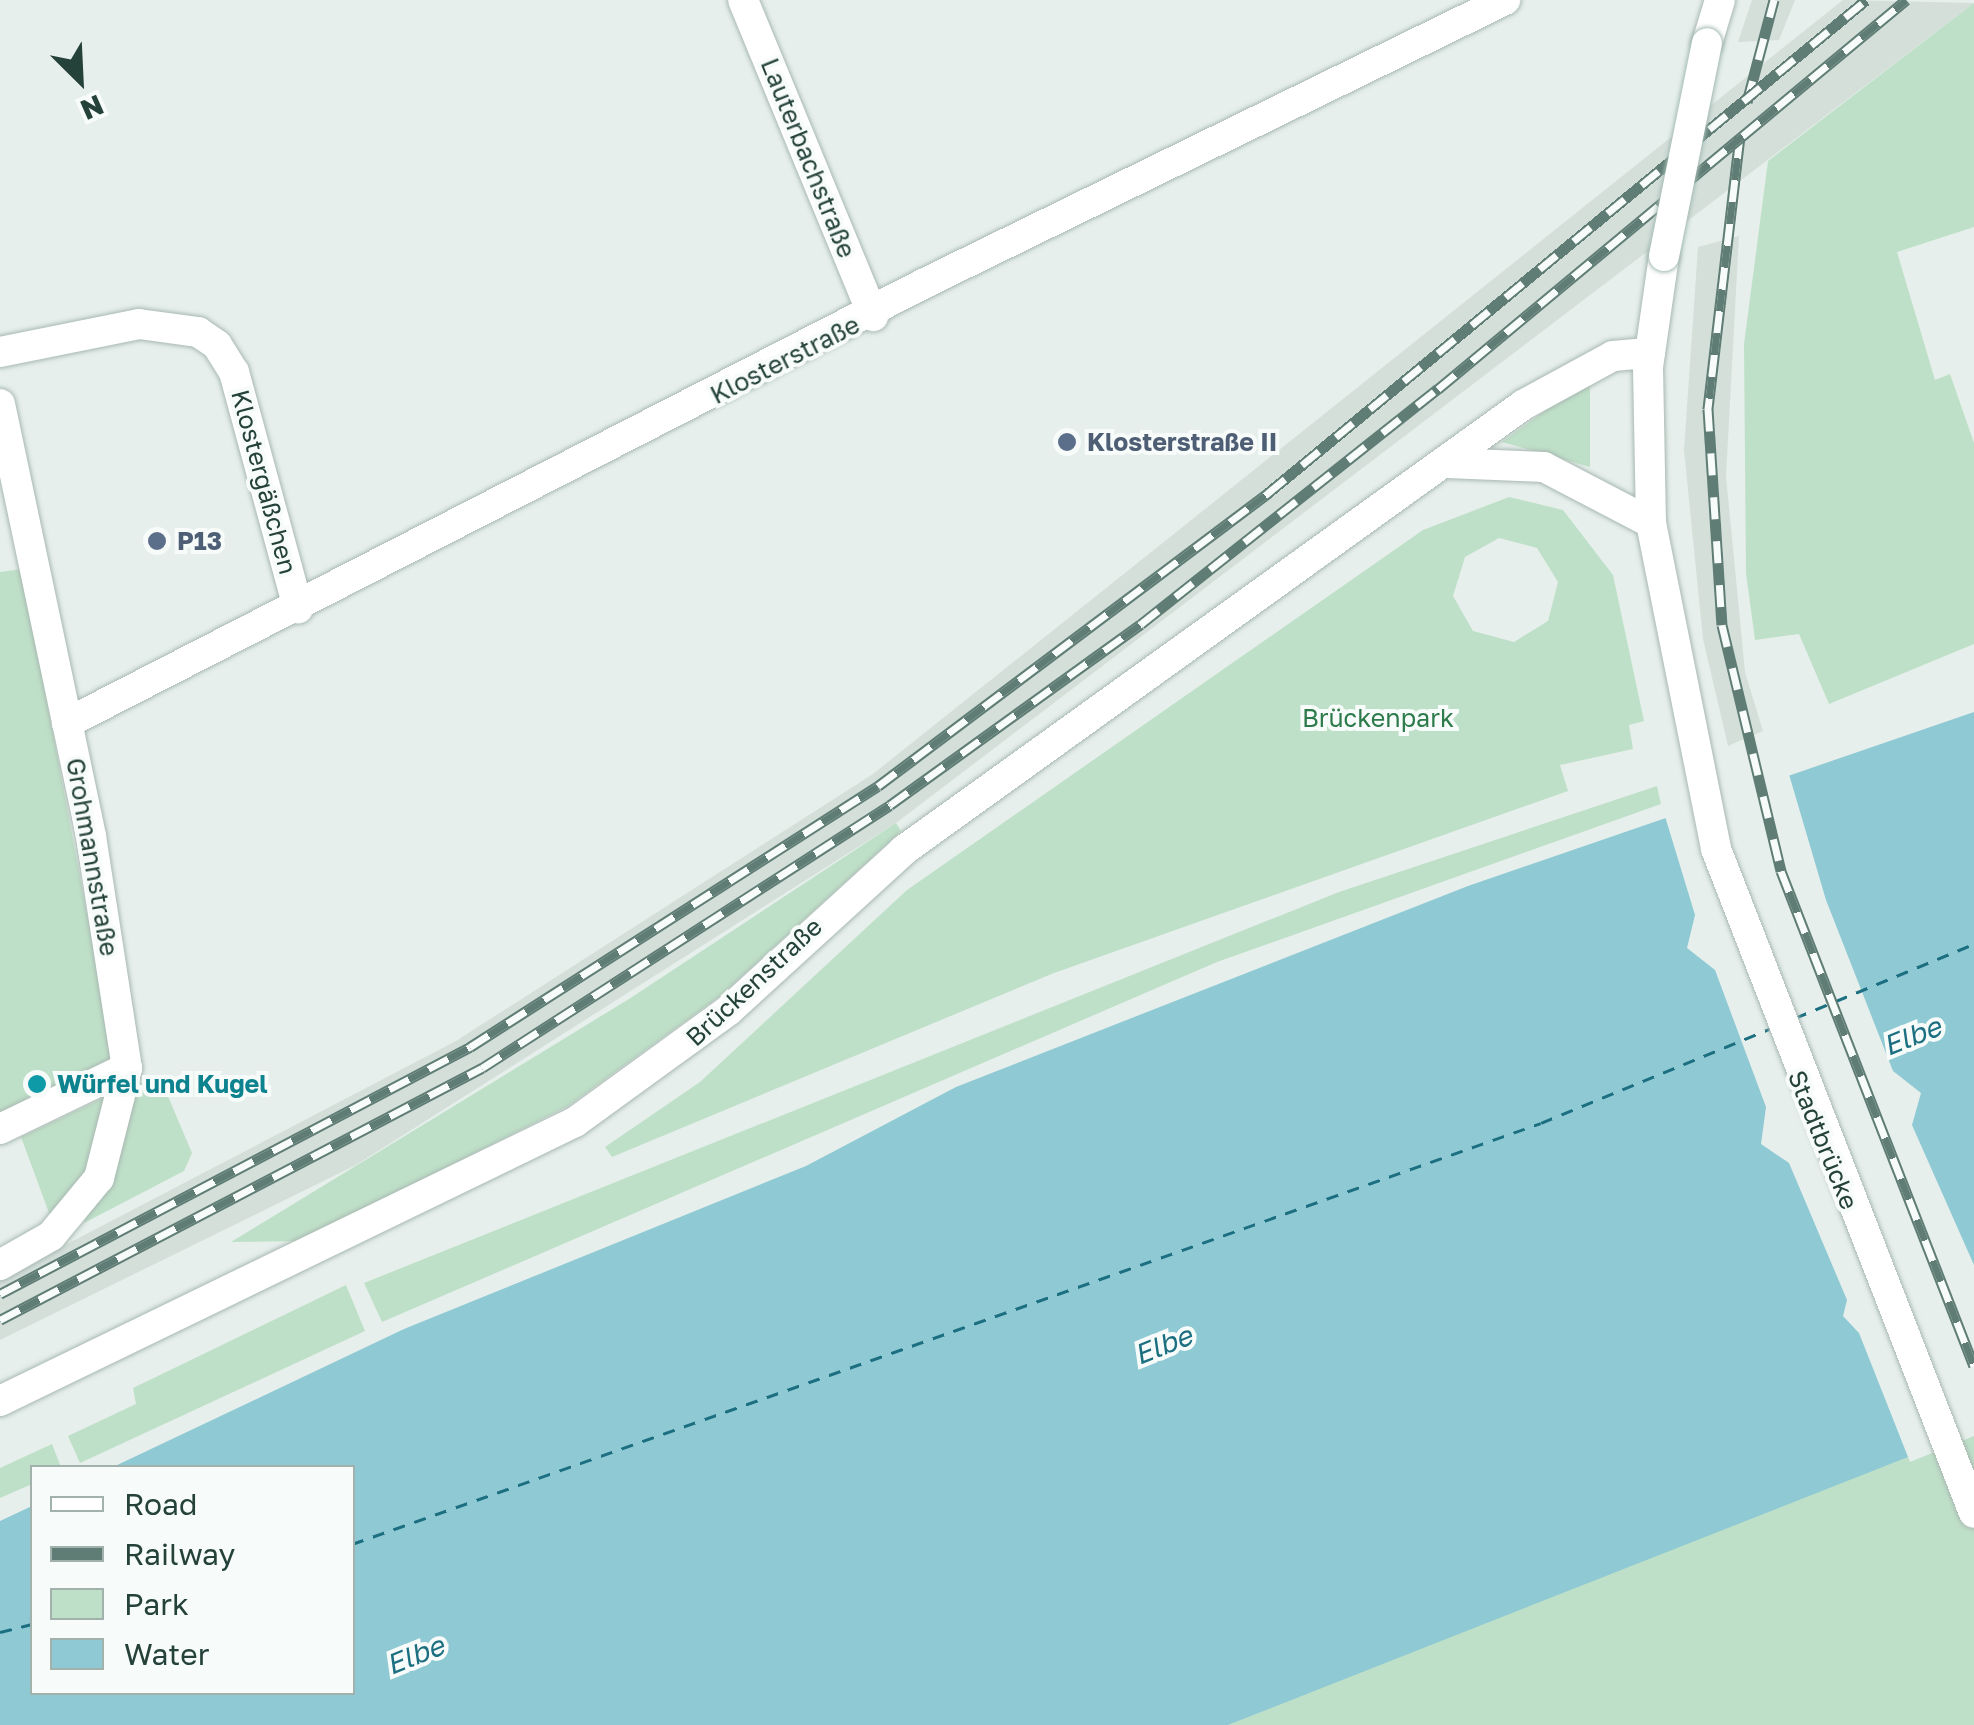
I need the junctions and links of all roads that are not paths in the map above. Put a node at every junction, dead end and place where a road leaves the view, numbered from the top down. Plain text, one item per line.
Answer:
1 (743, 0) edge
2 (1504, 0) edge
3 (1720, 0) edge
4 (873, 316) junction
5 (0, 352) edge
6 (1650, 354) junction
7 (0, 404) edge
8 (1447, 462) junction
9 (1652, 523) junction
10 (298, 608) junction
11 (67, 723) junction
12 (127, 1068) junction
13 (0, 1129) edge
14 (0, 1265) edge
15 (0, 1401) edge
16 (1974, 1513) edge

1 - 4 street, Lauterbachstraße
2 - 4 street, Klosterstraße
3 - 6 street, Stadtbrücke, bridge
4 - 10 street, Klosterstraße
5 - 10 street, Klostergäßchen
6 - 8 street, Brückenstraße
6 - 9 street, Stadtbrücke
7 - 11 street, Grohmannstraße
8 - 9 street
8 - 15 street, Brückenstraße
9 - 16 street, Stadtbrücke
10 - 11 street, Klosterstraße
11 - 12 street, Grohmannstraße
12 - 13 street
12 - 14 street, Grohmannstraße

